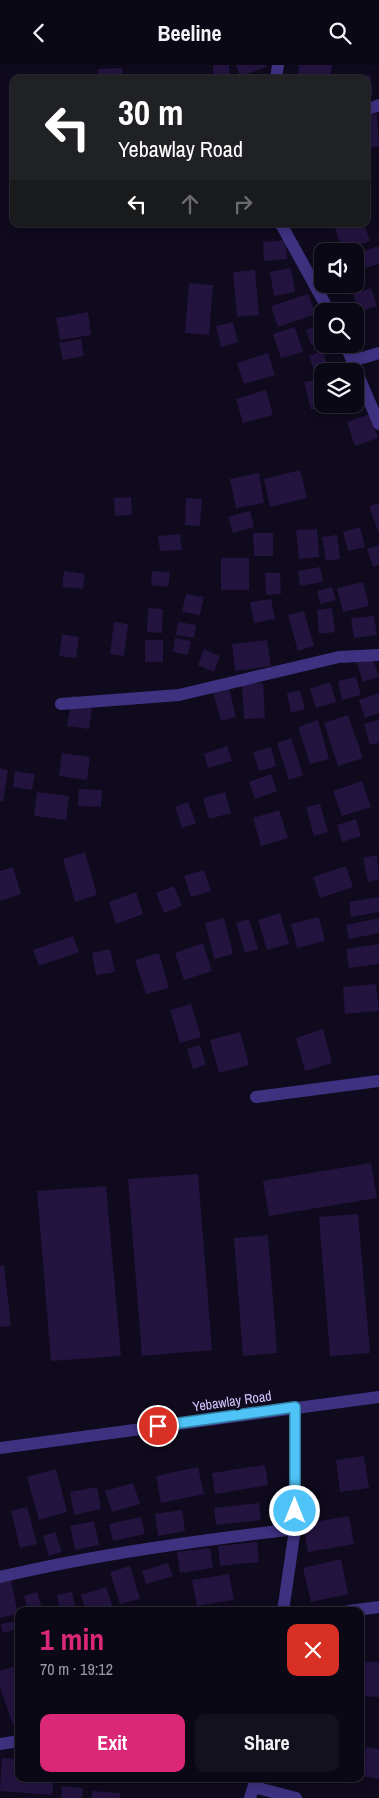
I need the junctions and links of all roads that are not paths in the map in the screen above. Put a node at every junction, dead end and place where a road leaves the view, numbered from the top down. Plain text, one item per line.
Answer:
1 (283, 227) edge
2 (325, 303) edge
3 (348, 353) edge
4 (379, 353) edge
5 (352, 361) junction
6 (379, 424) edge
7 (379, 655) edge
8 (61, 704) dead end
9 (379, 1081) edge
10 (256, 1097) dead end
11 (379, 1397) edge
12 (295, 1407) junction
13 (0, 1448) edge
14 (295, 1529) junction
15 (0, 1577) edge
16 (284, 1607) edge
17 (379, 1607) edge
18 (364, 1609) edge
19 (15, 1742) edge
20 (0, 1744) edge
21 (253, 1788) edge
22 (296, 1798) edge

1 - 2 street
3 - 5 street
4 - 5 street
5 - 6 street
7 - 8 street
9 - 10 street
11 - 12 street, Yebawlay Road
12 - 13 street, Yebawlay Road
12 - 14 street
14 - 15 street
14 - 16 street
17 - 18 street
19 - 20 street
21 - 22 street

